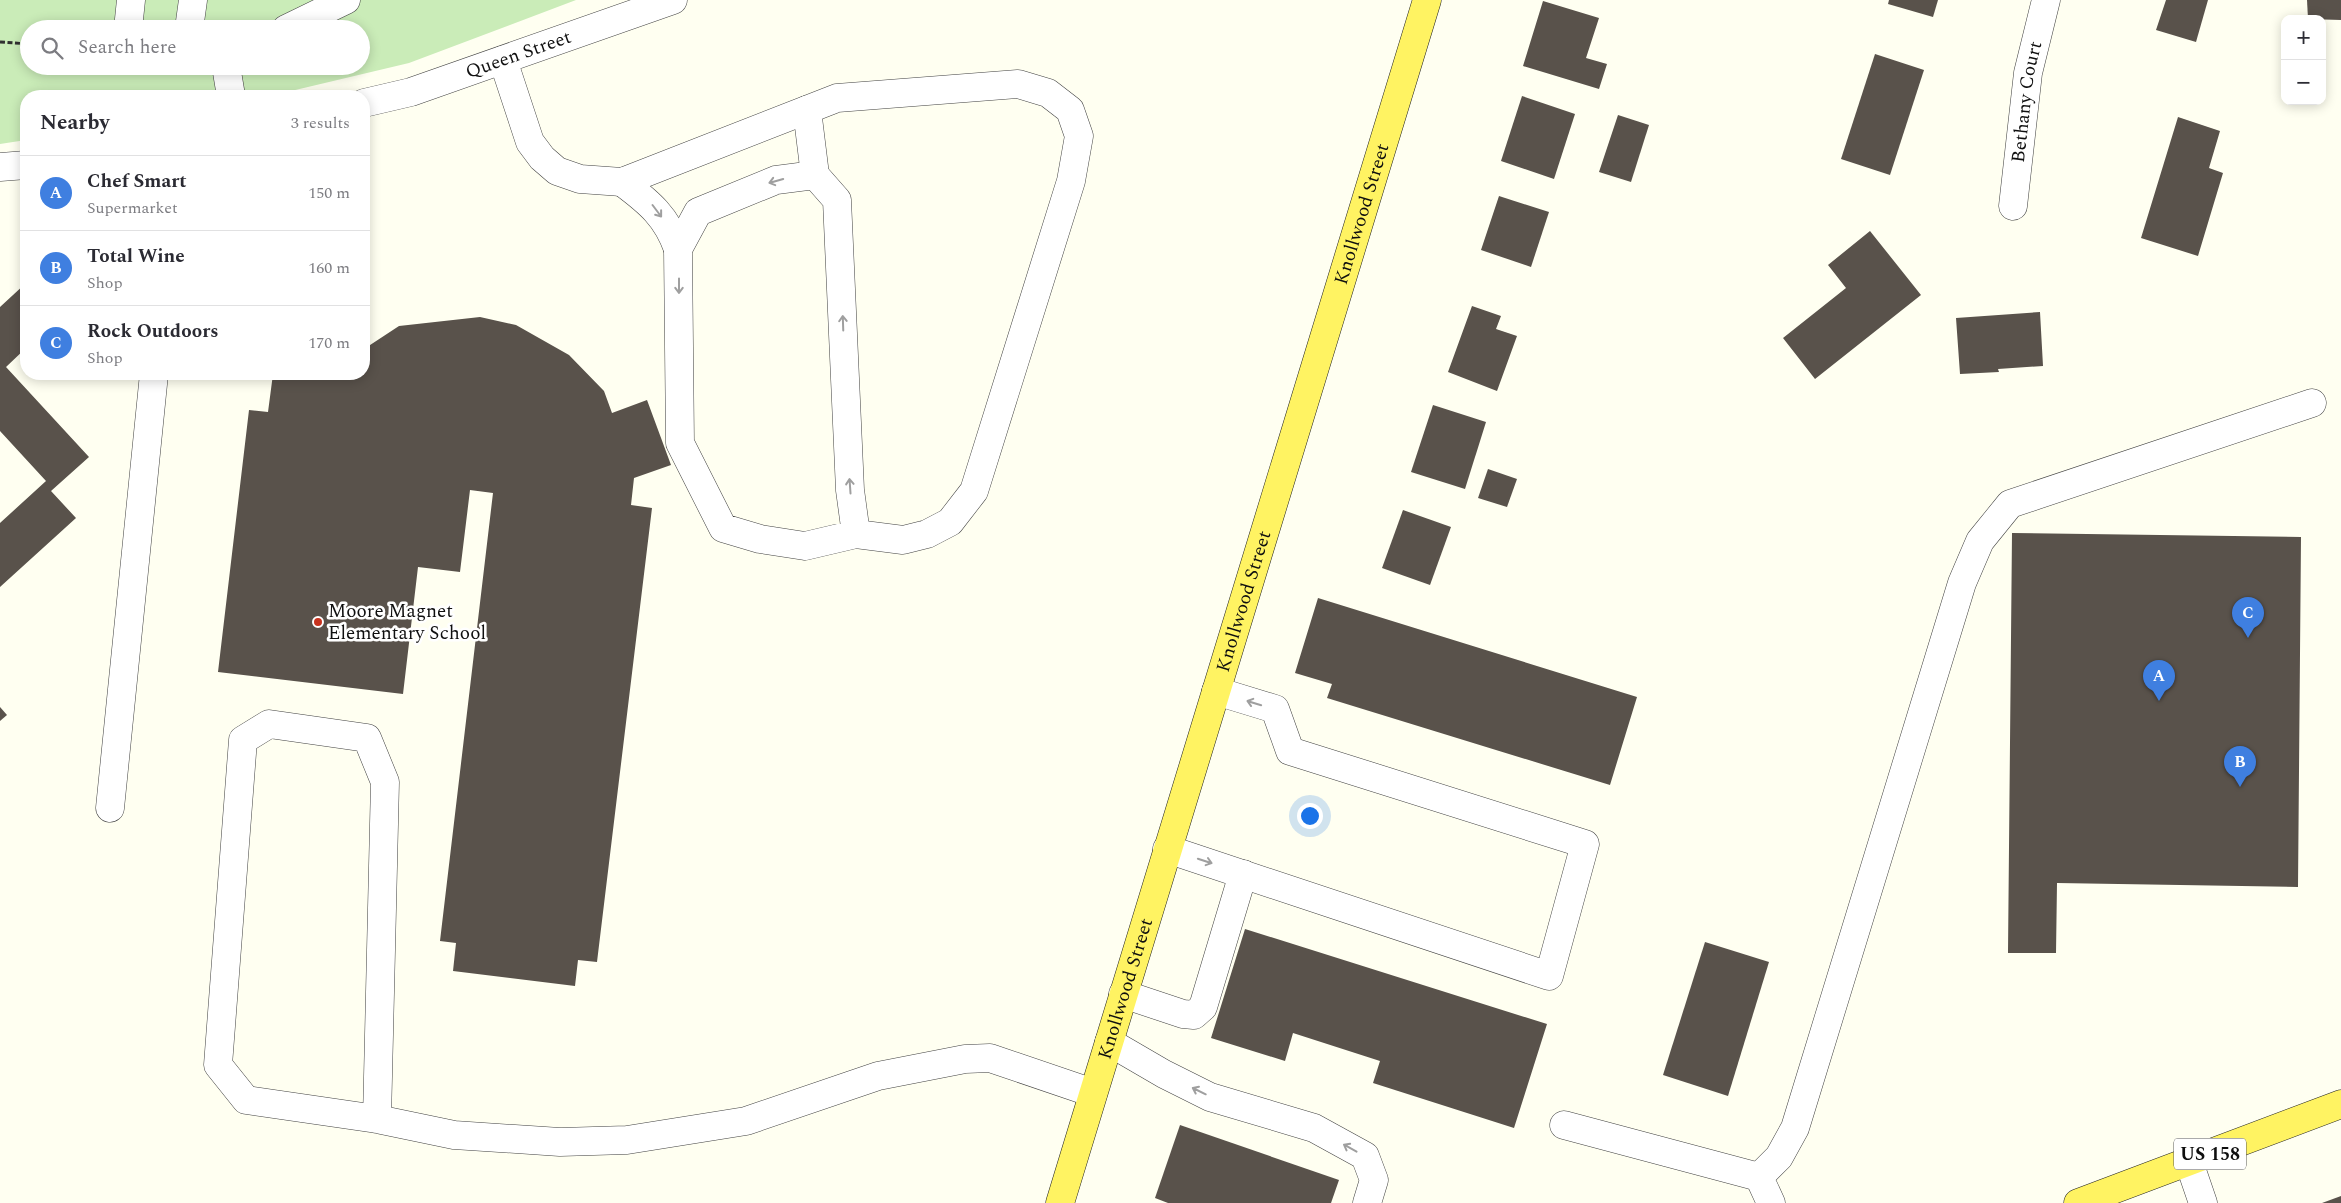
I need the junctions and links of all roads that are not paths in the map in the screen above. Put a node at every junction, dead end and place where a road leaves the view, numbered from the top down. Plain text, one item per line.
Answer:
1 (131, 0) edge
2 (193, 0) edge
3 (346, 0) edge
4 (672, 0) edge
5 (1427, 0) edge
6 (2046, 0) edge
7 (632, 6) edge
8 (129, 20) edge
9 (190, 20) edge
10 (305, 20) edge
11 (503, 60) junction
12 (228, 75) edge
13 (230, 90) edge
14 (370, 102) edge
15 (807, 110) junction
16 (20, 165) edge
17 (0, 167) edge
18 (815, 174) junction
19 (622, 182) junction
20 (2013, 206) dead end
21 (678, 249) junction
22 (153, 380) edge
23 (2312, 403) dead end
24 (856, 534) junction
25 (1216, 692) junction
26 (110, 808) dead end
27 (1167, 849) junction
28 (1242, 874) junction
29 (1123, 994) junction
30 (1109, 1042) junction
31 (1093, 1094) junction
32 (2341, 1104) edge
33 (377, 1120) junction
34 (1564, 1125) dead end
35 (2189, 1162) junction
36 (1759, 1177) junction
37 (1060, 1203) edge
38 (1367, 1203) edge
39 (1771, 1203) edge
40 (2078, 1203) edge
41 (2203, 1203) edge

1 - 8 street
2 - 9 street
3 - 10 street
4 - 7 street, Queen Street
5 - 25 main road, Knollwood Street
6 - 20 street, Bethany Court
7 - 11 street, Queen Street
11 - 14 street, Queen Street
11 - 19 street
12 - 13 street
15 - 18 street
15 - 19 street
15 - 24 street
16 - 17 street
18 -> 21 street
24 -> 18 street
19 -> 21 street
21 -> 24 street
22 - 26 street
23 - 36 street
25 - 27 main road, Knollwood Street
28 -> 25 street
27 -> 28 street
27 - 29 main road, Knollwood Street
28 - 29 street
29 - 30 main road, Knollwood Street
30 - 31 main road, Knollwood Street
38 -> 30 street
31 - 33 street
31 - 37 main road, Knollwood Street
32 - 35 main road, US 158
33 - 33 street
34 - 36 street
35 - 40 main road, US 158
35 - 41 street
36 - 39 street

